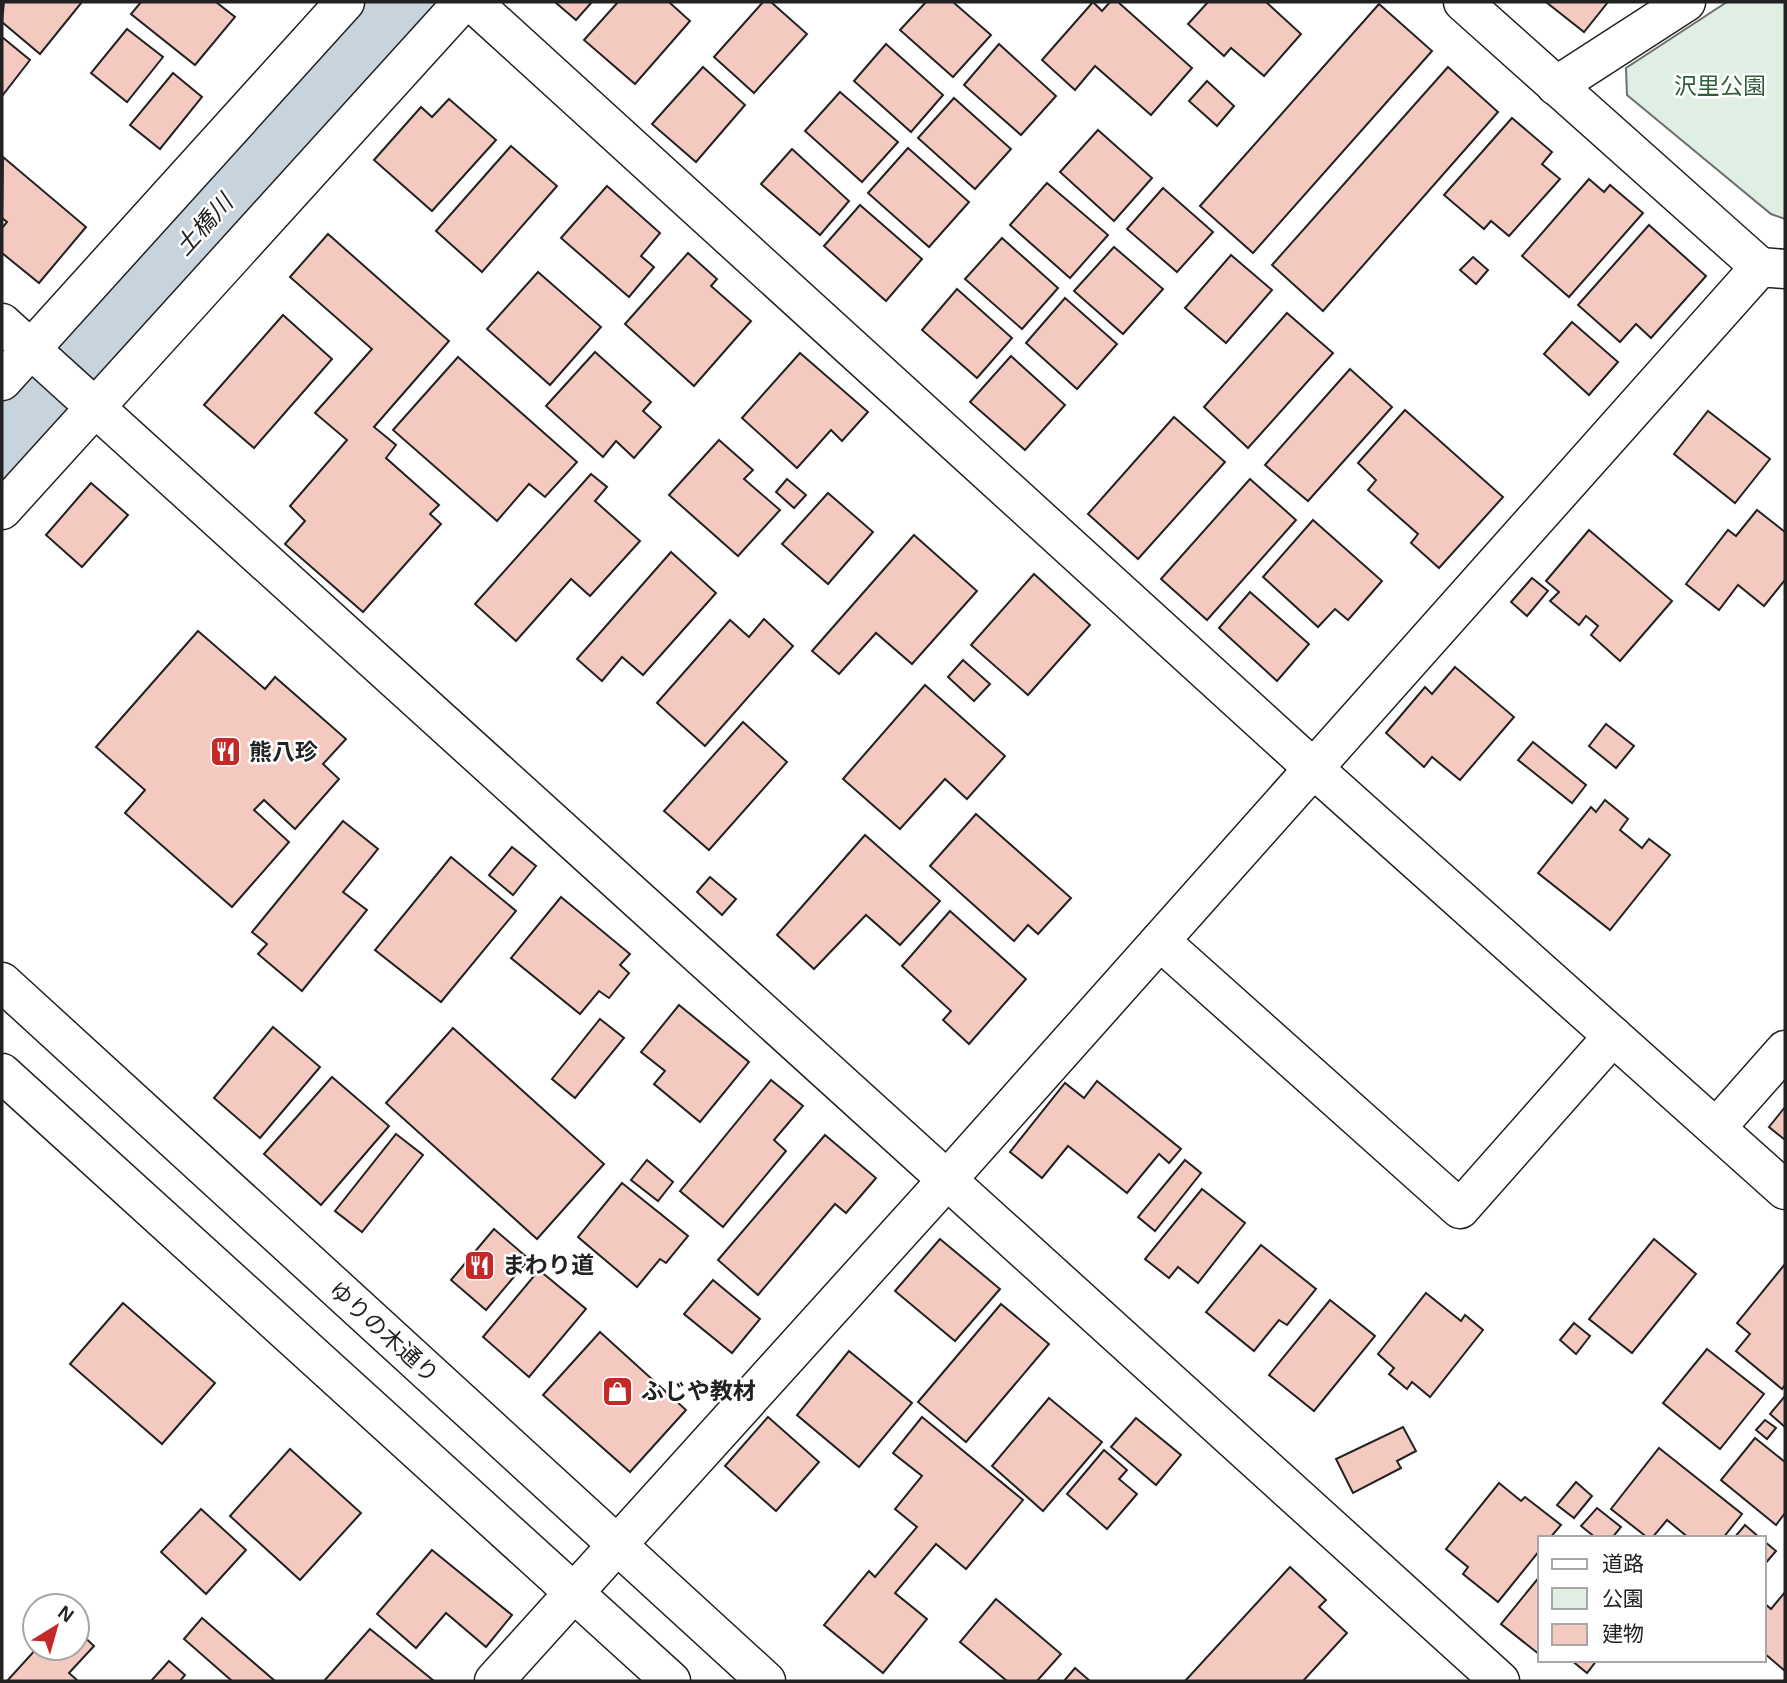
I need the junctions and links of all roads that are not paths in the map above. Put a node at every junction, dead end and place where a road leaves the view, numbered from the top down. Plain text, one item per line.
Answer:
1 (345, 2) edge
2 (463, 2) edge
3 (472, 2) edge
4 (1463, 2) edge
5 (1686, 2) edge
6 (1556, 86) junction
7 (1773, 268) edge
8 (2, 323) edge
9 (31, 349) junction
10 (2, 381) edge
11 (96, 407) junction
12 (2, 510) edge
13 (1314, 769) junction
14 (1160, 941) junction
15 (2, 982) edge
16 (1613, 1036) junction
17 (1785, 1050) edge
18 (2, 1075) edge
19 (1716, 1128) junction
20 (946, 1181) junction
21 (1785, 1190) edge
22 (615, 1544) junction
23 (574, 1594) junction
24 (494, 1681) edge
25 (671, 1681) edge
26 (766, 1681) edge
27 (1500, 1681) edge

1 - 9 street
2 - 11 street
3 - 13 street
4 - 6 street
5 - 6 street
6 - 7 street
7 - 13 street
8 - 9 street
9 - 10 street
9 - 11 street
11 - 12 street
11 - 20 street
13 - 14 street
13 - 16 street
14 - 16 street
14 - 20 street
15 - 22 street, ゆりの木通り
16 - 19 street
17 - 19 street
18 - 23 street
19 - 21 street
20 - 22 street
20 - 27 street
22 - 23 street
22 - 26 street, ゆりの木通り
23 - 24 street
23 - 25 street

